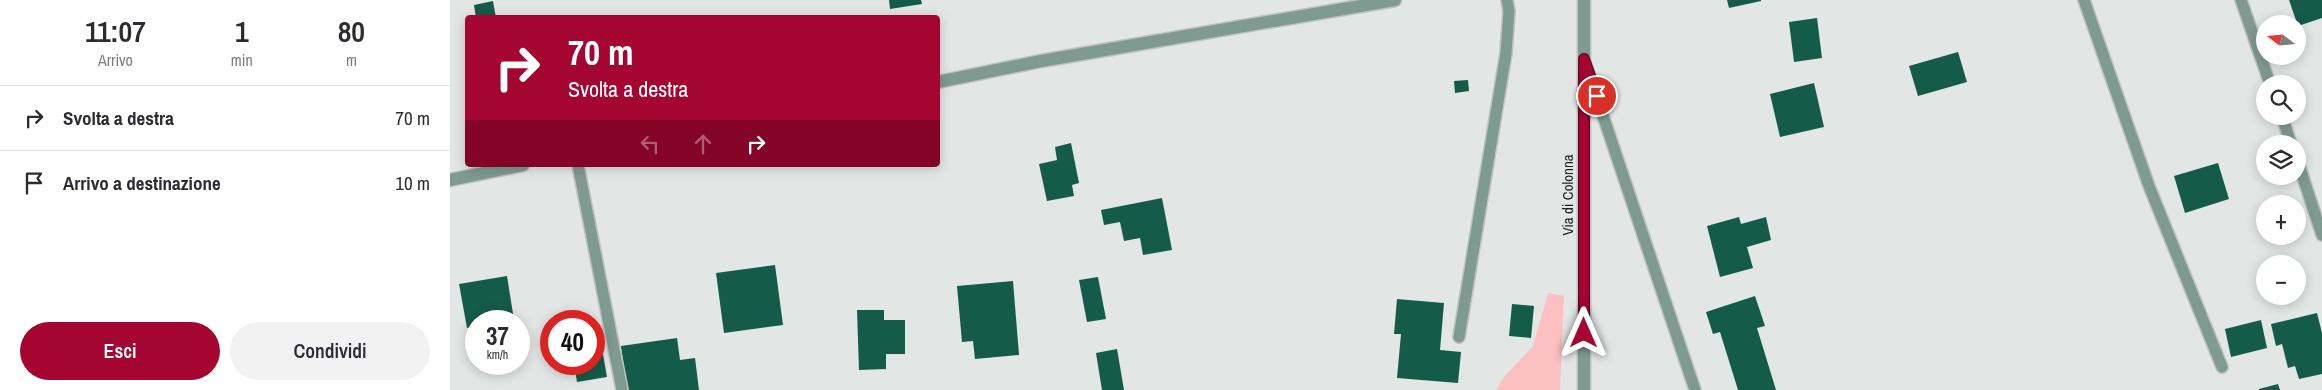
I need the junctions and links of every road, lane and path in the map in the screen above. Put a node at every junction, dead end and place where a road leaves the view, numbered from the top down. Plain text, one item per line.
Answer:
1 (1395, 0) edge
2 (1507, 0) edge
3 (1584, 0) edge
4 (2084, 0) edge
5 (2241, 0) edge
6 (1584, 59) junction
7 (2267, 75) edge
8 (940, 82) edge
9 (513, 167) edge
10 (578, 167) edge
11 (450, 180) edge
12 (2306, 185) edge
13 (2322, 235) edge
14 (1459, 337) dead end
15 (2222, 367) dead end
16 (622, 390) edge
17 (1584, 390) edge
18 (1695, 390) edge

1 - 8 street
2 - 14 lane
3 - 6 street, Via di Colonna
4 - 15 lane
5 - 7 lane
6 - 17 street, Via di Colonna
6 - 18 lane
9 - 11 street
10 - 16 lane
12 - 13 lane

